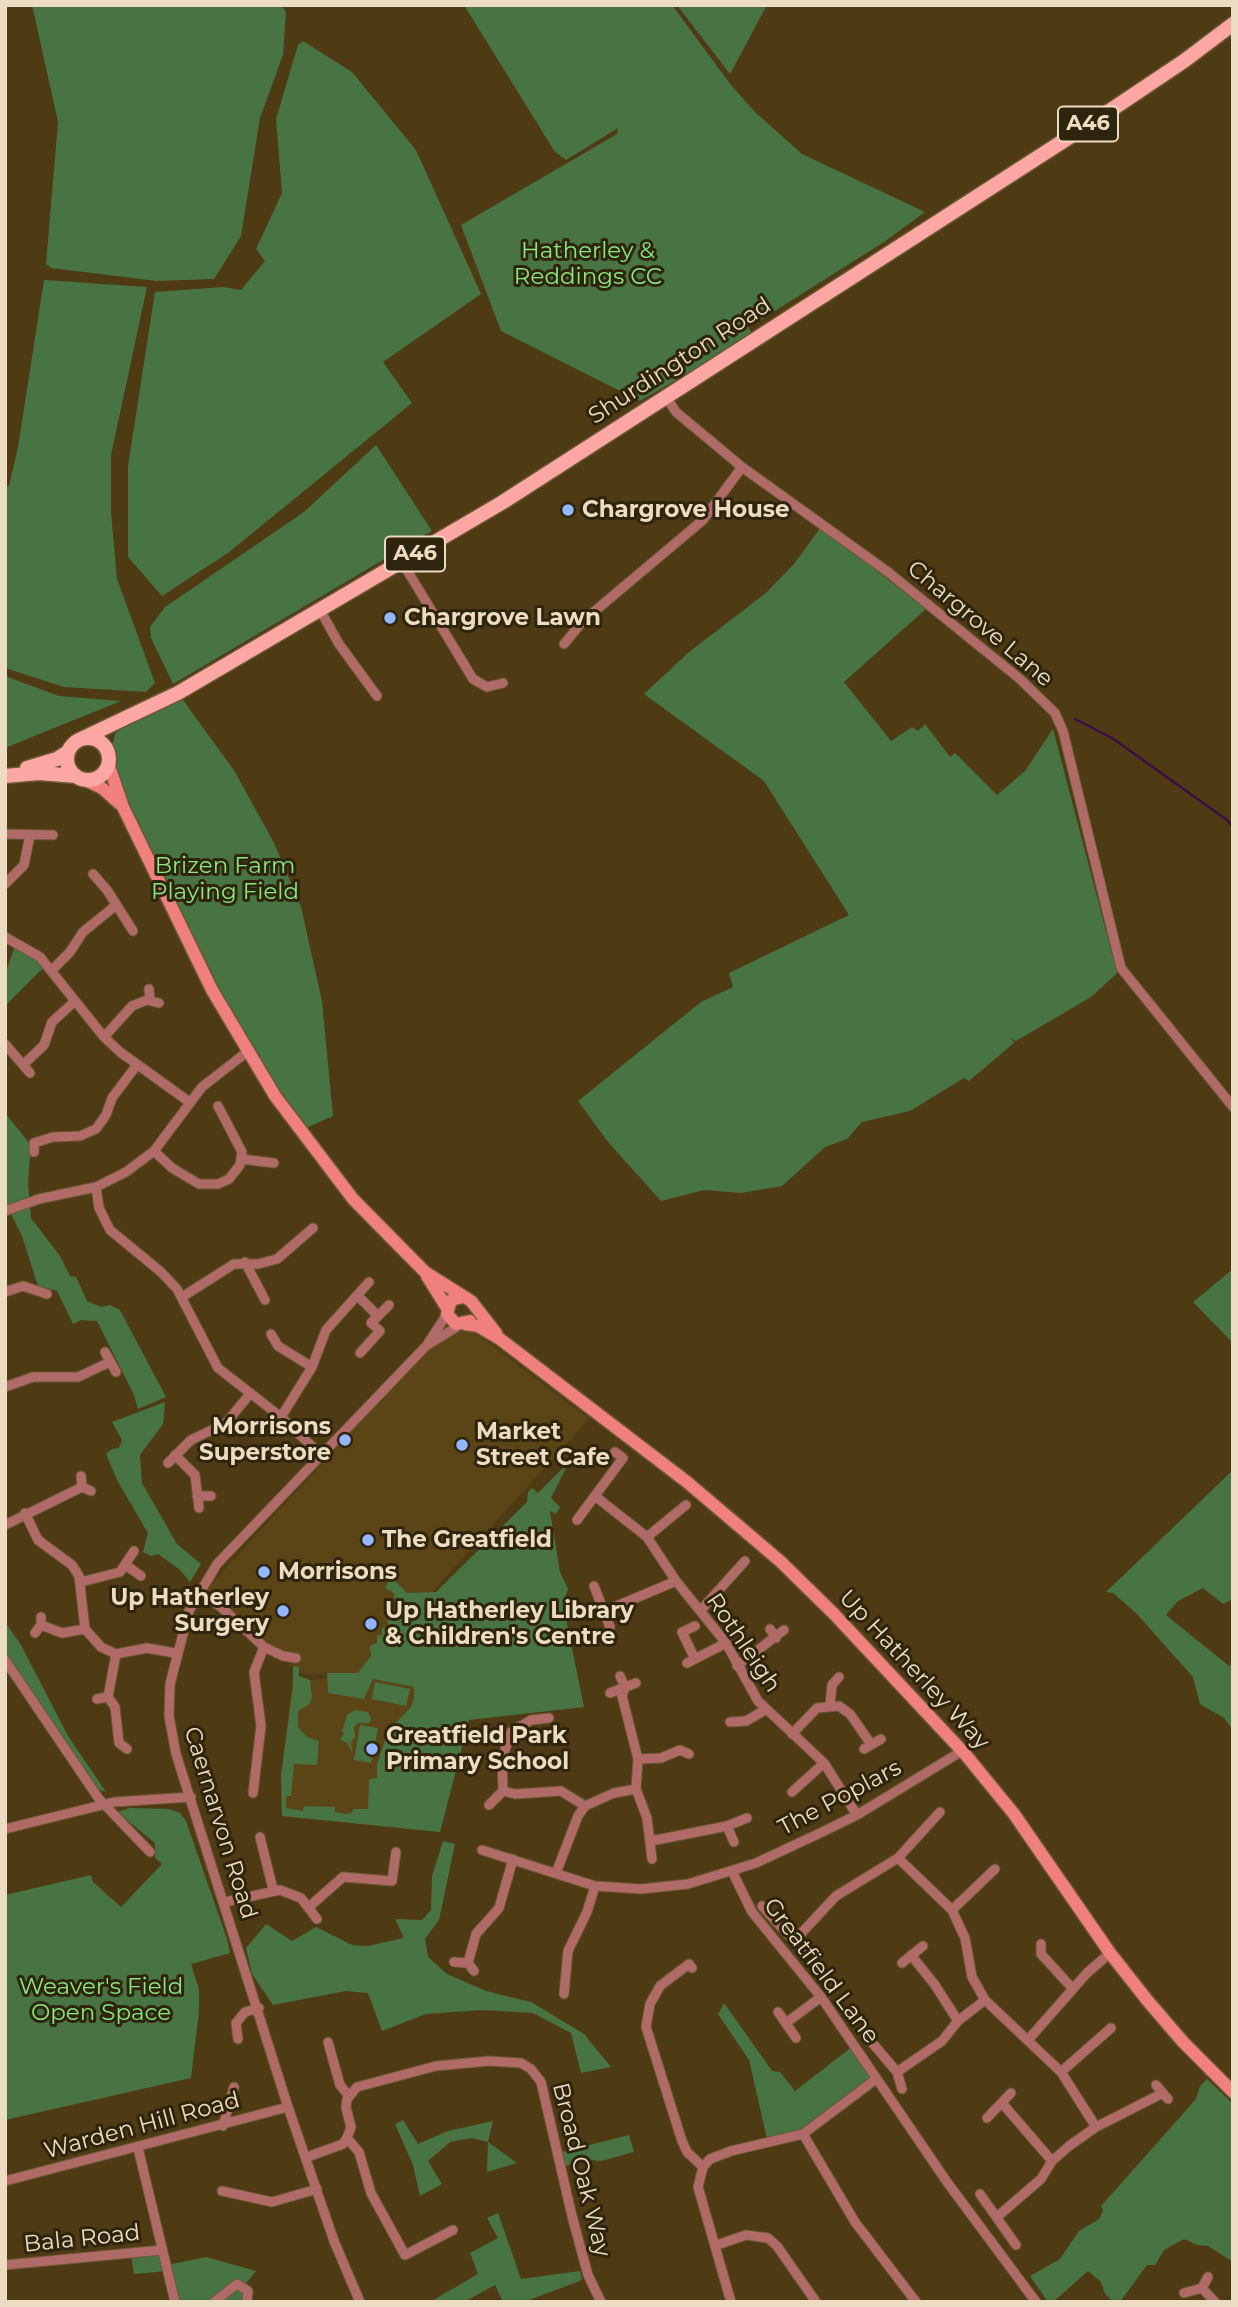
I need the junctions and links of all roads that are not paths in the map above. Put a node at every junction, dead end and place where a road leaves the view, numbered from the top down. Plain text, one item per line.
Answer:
1 (1233, 24) edge
2 (666, 397) junction
3 (742, 467) junction
4 (402, 562) junction
5 (320, 610) junction
6 (564, 644) dead end
7 (503, 683) dead end
8 (377, 696) dead end
9 (137, 714) junction
10 (79, 740) junction
11 (68, 752) junction
12 (108, 759) junction
13 (5, 775) edge
14 (79, 778) junction
15 (123, 807) junction
16 (5, 834) edge
17 (30, 835) junction
18 (53, 835) dead end
19 (93, 874) dead end
20 (5, 884) edge
21 (115, 906) junction
22 (133, 931) dead end
23 (5, 937) edge
24 (52, 970) junction
25 (149, 989) dead end
26 (75, 1001) junction
27 (104, 1037) junction
28 (5, 1044) edge
29 (247, 1052) junction
30 (23, 1065) junction
31 (136, 1066) junction
32 (30, 1073) dead end
33 (188, 1101) junction
34 (218, 1105) dead end
35 (1233, 1107) edge
36 (154, 1151) junction
37 (34, 1152) dead end
38 (241, 1159) junction
39 (275, 1163) dead end
40 (96, 1187) junction
41 (5, 1211) edge
42 (313, 1228) dead end
43 (245, 1262) junction
44 (425, 1272) junction
45 (369, 1282) dead end
46 (5, 1292) edge
47 (47, 1294) dead end
48 (357, 1295) junction
49 (182, 1297) junction
50 (265, 1300) dead end
51 (469, 1301) junction
52 (388, 1305) dead end
53 (447, 1311) junction
54 (378, 1316) junction
55 (463, 1324) junction
56 (271, 1334) dead end
57 (500, 1339) junction
58 (427, 1345) junction
59 (104, 1352) dead end
60 (360, 1353) dead end
61 (110, 1362) junction
62 (312, 1367) junction
63 (116, 1372) dead end
64 (5, 1387) edge
65 (249, 1395) junction
66 (281, 1417) junction
67 (615, 1452) dead end
68 (175, 1455) junction
69 (321, 1455) junction
70 (168, 1464) dead end
71 (81, 1476) dead end
72 (197, 1496) junction
73 (211, 1496) dead end
74 (595, 1496) junction
75 (686, 1505) dead end
76 (199, 1508) dead end
77 (26, 1513) junction
78 (577, 1520) dead end
79 (5, 1525) edge
80 (647, 1537) junction
81 (135, 1551) dead end
82 (745, 1561) dead end
83 (127, 1566) junction
84 (141, 1576) dead end
85 (676, 1581) junction
86 (81, 1582) junction
87 (594, 1586) dead end
88 (199, 1592) junction
89 (605, 1611) junction
90 (700, 1611) junction
91 (39, 1625) dead end
92 (695, 1626) dead end
93 (610, 1627) dead end
94 (85, 1629) junction
95 (770, 1629) dead end
96 (784, 1630) dead end
97 (776, 1637) junction
98 (726, 1643) junction
99 (264, 1647) junction
100 (175, 1653) junction
101 (116, 1654) junction
102 (296, 1658) dead end
103 (5, 1660) edge
104 (737, 1666) junction
105 (620, 1676) dead end
106 (839, 1677) dead end
107 (636, 1683) dead end
108 (624, 1691) junction
109 (108, 1697) junction
110 (97, 1699) dead end
111 (830, 1705) junction
112 (765, 1710) junction
113 (549, 1718) dead end
114 (730, 1722) dead end
115 (792, 1734) junction
116 (881, 1739) dead end
117 (127, 1749) dead end
118 (682, 1749) dead end
119 (962, 1751) junction
120 (638, 1759) junction
121 (824, 1763) junction
122 (636, 1789) junction
123 (503, 1791) junction
124 (792, 1792) dead end
125 (253, 1793) dead end
126 (191, 1797) junction
127 (103, 1804) junction
128 (489, 1805) dead end
129 (585, 1806) junction
130 (935, 1814) dead end
131 (857, 1815) junction
132 (747, 1818) dead end
133 (727, 1826) junction
134 (5, 1829) edge
135 (260, 1837) dead end
136 (651, 1841) junction
137 (734, 1842) dead end
138 (482, 1850) dead end
139 (150, 1852) dead end
140 (396, 1852) dead end
141 (652, 1858) dead end
142 (898, 1858) junction
143 (513, 1859) junction
144 (995, 1869) dead end
145 (732, 1871) junction
146 (556, 1874) junction
147 (595, 1886) junction
148 (273, 1889) junction
149 (225, 1902) junction
150 (310, 1906) junction
151 (762, 1906) dead end
152 (952, 1910) junction
153 (317, 1919) dead end
154 (795, 1940) junction
155 (923, 1946) dead end
156 (1039, 1952) dead end
157 (1110, 1953) junction
158 (911, 1955) junction
159 (454, 1962) dead end
160 (902, 1963) dead end
161 (692, 1968) dead end
162 (822, 1972) dead end
163 (1073, 1989) junction
164 (564, 1994) dead end
165 (821, 1997) junction
166 (985, 2000) junction
167 (259, 2008) junction
168 (778, 2012) dead end
169 (958, 2021) junction
170 (786, 2023) junction
171 (1111, 2028) dead end
172 (863, 2032) dead end
173 (796, 2038) dead end
174 (238, 2039) dead end
175 (1028, 2040) junction
176 (328, 2042) dead end
177 (897, 2072) junction
178 (1061, 2072) junction
179 (876, 2079) junction
180 (1156, 2085) dead end
181 (233, 2087) dead end
182 (902, 2089) dead end
183 (1233, 2092) edge
184 (1011, 2093) dead end
185 (349, 2096) junction
186 (1002, 2103) junction
187 (288, 2107) junction
188 (987, 2118) dead end
189 (223, 2126) junction
190 (1096, 2127) junction
191 (803, 2134) junction
192 (347, 2138) junction
193 (138, 2148) junction
194 (307, 2157) junction
195 (1052, 2161) junction
196 (703, 2167) junction
197 (5, 2181) edge
198 (317, 2189) junction
199 (222, 2190) dead end
200 (980, 2194) dead end
201 (998, 2216) junction
202 (453, 2230) dead end
203 (717, 2245) junction
204 (1016, 2245) dead end
205 (163, 2250) junction
206 (5, 2265) edge
207 (1208, 2277) dead end
208 (1202, 2288) junction
209 (1184, 2293) dead end
210 (175, 2302) edge
211 (214, 2302) edge
212 (247, 2302) edge
213 (360, 2302) edge
214 (601, 2302) edge
215 (731, 2302) edge
216 (816, 2302) edge
217 (916, 2302) edge
218 (1036, 2302) edge
219 (1215, 2302) edge

1 - 2 main road, Shurdington Road / A46
2 - 3 street, Chargrove Lane
2 - 4 main road, Shurdington Road / A46
3 - 6 street
3 - 35 street, Chargrove Lane
4 - 5 main road, Shurdington Road / A46
4 - 7 street
5 - 8 street
5 - 9 main road, Shurdington Road / A46
9 - 10 main road, Shurdington Road / A46
9 - 12 main road, Shurdington Road / A46
10 - 11 main road
10 - 12 main road
11 - 13 main road
11 - 14 main road
12 - 14 main road
12 - 15 street, Up Hatherley Way
13 - 14 main road
14 - 15 street, Up Hatherley Way
15 - 29 street, Up Hatherley Way
16 - 17 street
17 - 18 street
17 - 20 street
19 - 21 street
21 - 22 street
21 - 24 street
23 - 24 street
24 - 26 street
25 - 27 street
26 - 27 street
26 - 30 street
27 - 31 street
28 - 30 street
29 - 33 street
29 - 44 street, Up Hatherley Way
30 - 32 street
31 - 33 street
31 - 37 street
33 - 36 street
34 - 38 street
36 - 38 street
36 - 40 street
38 - 39 street
40 - 41 street
40 - 49 street
42 - 43 street
43 - 49 street
43 - 50 street
44 - 51 street, Up Hatherley Way
44 - 53 street, Up Hatherley Way
45 - 48 street
46 - 47 street
48 - 54 street
48 - 62 street
49 - 65 street
51 - 53 street
51 - 55 street
51 - 57 street, Up Hatherley Way
52 - 54 street
53 - 55 street
53 - 58 street, Caernarvon Road
54 - 60 street
55 - 57 street, Up Hatherley Way
55 - 58 street, Caernarvon Road
56 - 62 street
57 - 119 street, Up Hatherley Way
58 - 69 street, Caernarvon Road
59 - 61 street
61 - 63 street
61 - 64 street
62 - 66 street
65 - 66 street
65 - 68 street
66 - 69 street
67 - 74 street
68 - 70 street
68 - 72 street
69 - 88 street, Caernarvon Road
71 - 77 street
72 - 73 street
72 - 76 street
74 - 78 street
74 - 80 street, Rothleigh
75 - 80 street
77 - 79 street
77 - 86 street
80 - 85 street, Rothleigh
81 - 83 street
82 - 90 street
83 - 84 street
83 - 86 street
85 - 89 street
85 - 90 street, Rothleigh
86 - 94 street
87 - 89 street
88 - 99 street
88 - 100 street, Caernarvon Road
89 - 93 street
90 - 98 street, Rothleigh
91 - 94 street
92 - 98 street
94 - 101 street
95 - 97 street
96 - 97 street
97 - 104 street
98 - 104 street, Rothleigh
99 - 102 street
99 - 125 street
100 - 101 street
100 - 126 street, Caernarvon Road
101 - 109 street
103 - 127 street
104 - 112 street, Rothleigh
105 - 108 street
106 - 111 street
107 - 108 street
108 - 120 street
109 - 110 street
109 - 117 street
111 - 115 street
111 - 116 street
112 - 114 street
112 - 115 street, Rothleigh
113 - 123 street
115 - 121 street, Rothleigh
118 - 120 street
119 - 131 street, The Poplars
119 - 157 street, Up Hatherley Way
120 - 122 street
121 - 124 street
121 - 131 street, Rothleigh
122 - 129 street
122 - 136 street
123 - 128 street
123 - 129 street
126 - 127 street
126 - 149 street, Caernarvon Road
127 - 134 street
127 - 139 street
129 - 146 street
130 - 142 street
131 - 145 street, The Poplars
132 - 133 street
133 - 136 street
133 - 137 street
135 - 148 street
136 - 141 street
138 - 143 street
140 - 150 street
142 - 152 street
142 - 154 street
143 - 146 street
143 - 159 street
144 - 152 street
145 - 147 street
145 - 165 street, Greatfield Lane
146 - 147 street
147 - 164 street
148 - 149 street
148 - 150 street
149 - 167 street, Caernarvon Road
150 - 153 street
151 - 154 street
152 - 166 street
154 - 162 street
155 - 158 street
156 - 163 street
157 - 163 street
157 - 183 street, Up Hatherley Way
158 - 160 street
158 - 169 street
161 - 196 street
163 - 175 street
165 - 170 street
165 - 179 street, Greatfield Lane
166 - 169 street
166 - 175 street
167 - 174 street
167 - 187 street, Caernarvon Road
168 - 170 street
169 - 177 street
170 - 173 street
171 - 178 street
172 - 177 street
175 - 178 street
176 - 185 street
177 - 182 street
178 - 190 street
179 - 191 street
179 - 218 street, Greatfield Lane
180 - 190 street
181 - 189 street
184 - 186 street
185 - 192 street
185 - 214 street, Broad Oak Way
186 - 188 street
186 - 195 street
187 - 189 street, Warden Hill Road
187 - 194 street, Caernarvon Road
189 - 193 street, Warden Hill Road
190 - 195 street
191 - 196 street
191 - 217 street
192 - 194 street
192 - 202 street
193 - 197 street, Warden Hill Road
193 - 205 street
194 - 198 street, Caernarvon Road
195 - 201 street
196 - 203 street
198 - 199 street
198 - 213 street, Caernarvon Road
200 - 201 street
201 - 204 street
203 - 215 street
203 - 216 street
205 - 206 street, Bala Road
205 - 210 street
207 - 208 street
208 - 209 street
208 - 219 street
211 - 212 street

